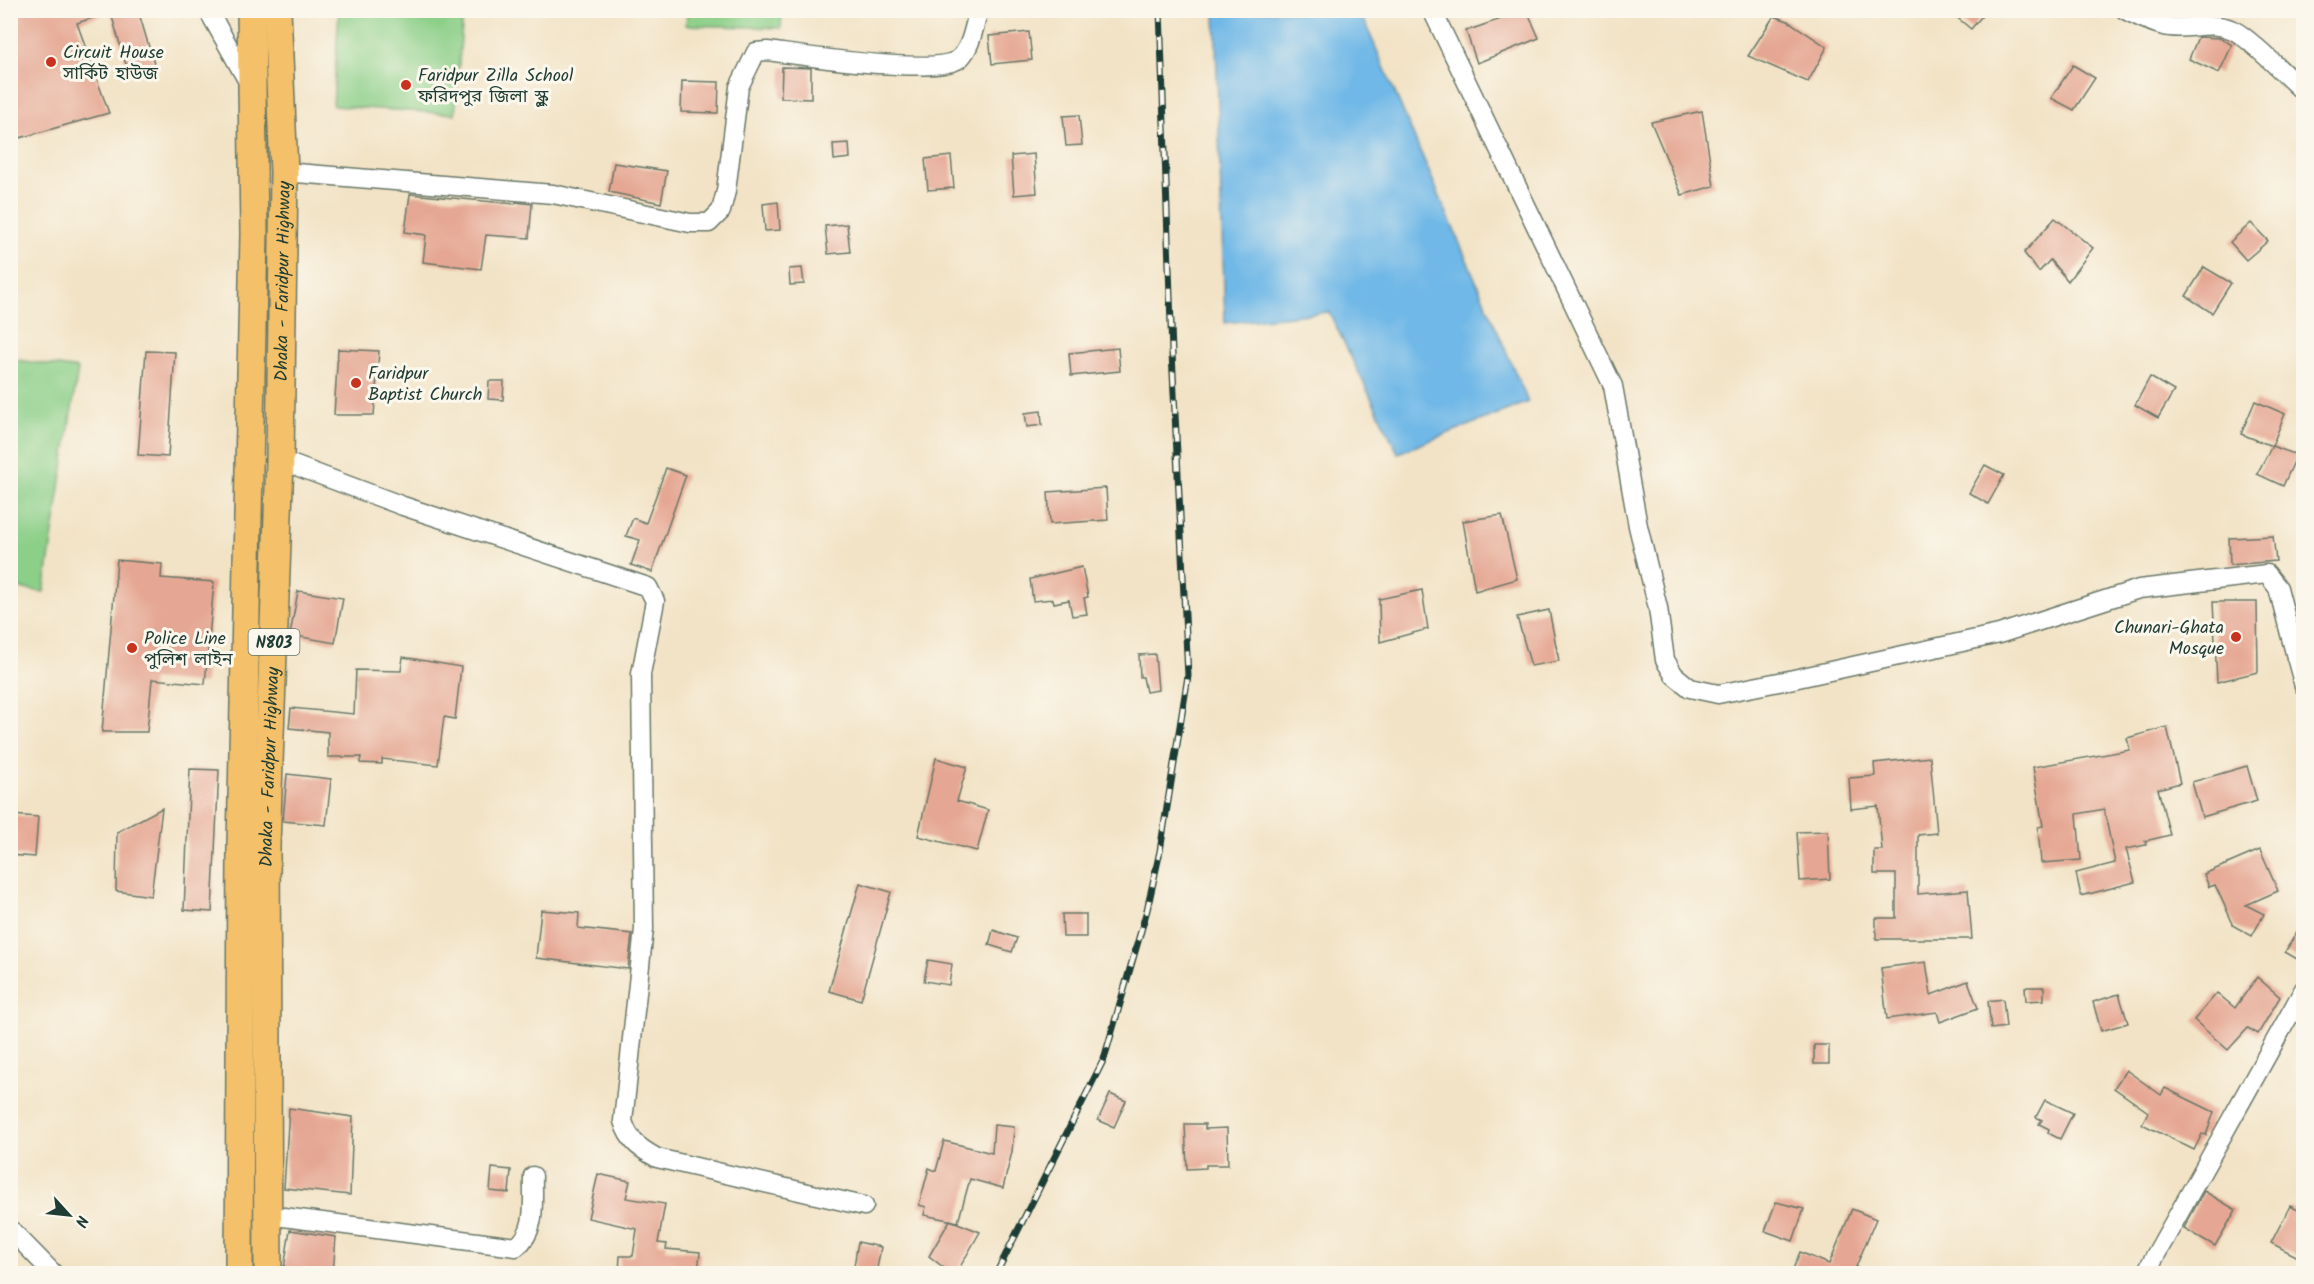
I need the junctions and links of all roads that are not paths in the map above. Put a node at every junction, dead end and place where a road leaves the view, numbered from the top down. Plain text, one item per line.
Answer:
1 (208, 10) edge
2 (251, 10) edge
3 (277, 10) edge
4 (979, 10) edge
5 (1432, 10) edge
6 (2125, 10) edge
7 (252, 89) junction
8 (2304, 92) edge
9 (284, 172) junction
10 (280, 460) junction
11 (2300, 659) edge
12 (2304, 686) edge
13 (2304, 989) edge
14 (239, 1166) junction
15 (267, 1166) junction
16 (533, 1176) dead end
17 (864, 1206) dead end
18 (268, 1215) junction
19 (10, 1229) edge
20 (54, 1274) edge
21 (239, 1274) edge
22 (268, 1274) edge
23 (2145, 1274) edge

1 - 7 street
2 - 7 highway, Dhaka - Faridpur Highway / N803
3 - 9 highway, Dhaka - Faridpur Highway / N803
4 - 9 street
5 - 11 street
6 - 8 street
7 - 14 highway, Dhaka - Faridpur Highway / N803
9 - 10 highway, Dhaka - Faridpur Highway / N803
10 - 15 highway, Dhaka - Faridpur Highway / N803
10 - 17 street
11 - 12 street
13 - 23 street
14 - 15 highway
14 - 21 highway, Dhaka - Faridpur Highway / N803
15 - 18 highway, Dhaka - Faridpur Highway / N803
16 - 18 street
18 - 22 highway, Dhaka - Faridpur Highway / N803
19 - 20 street

